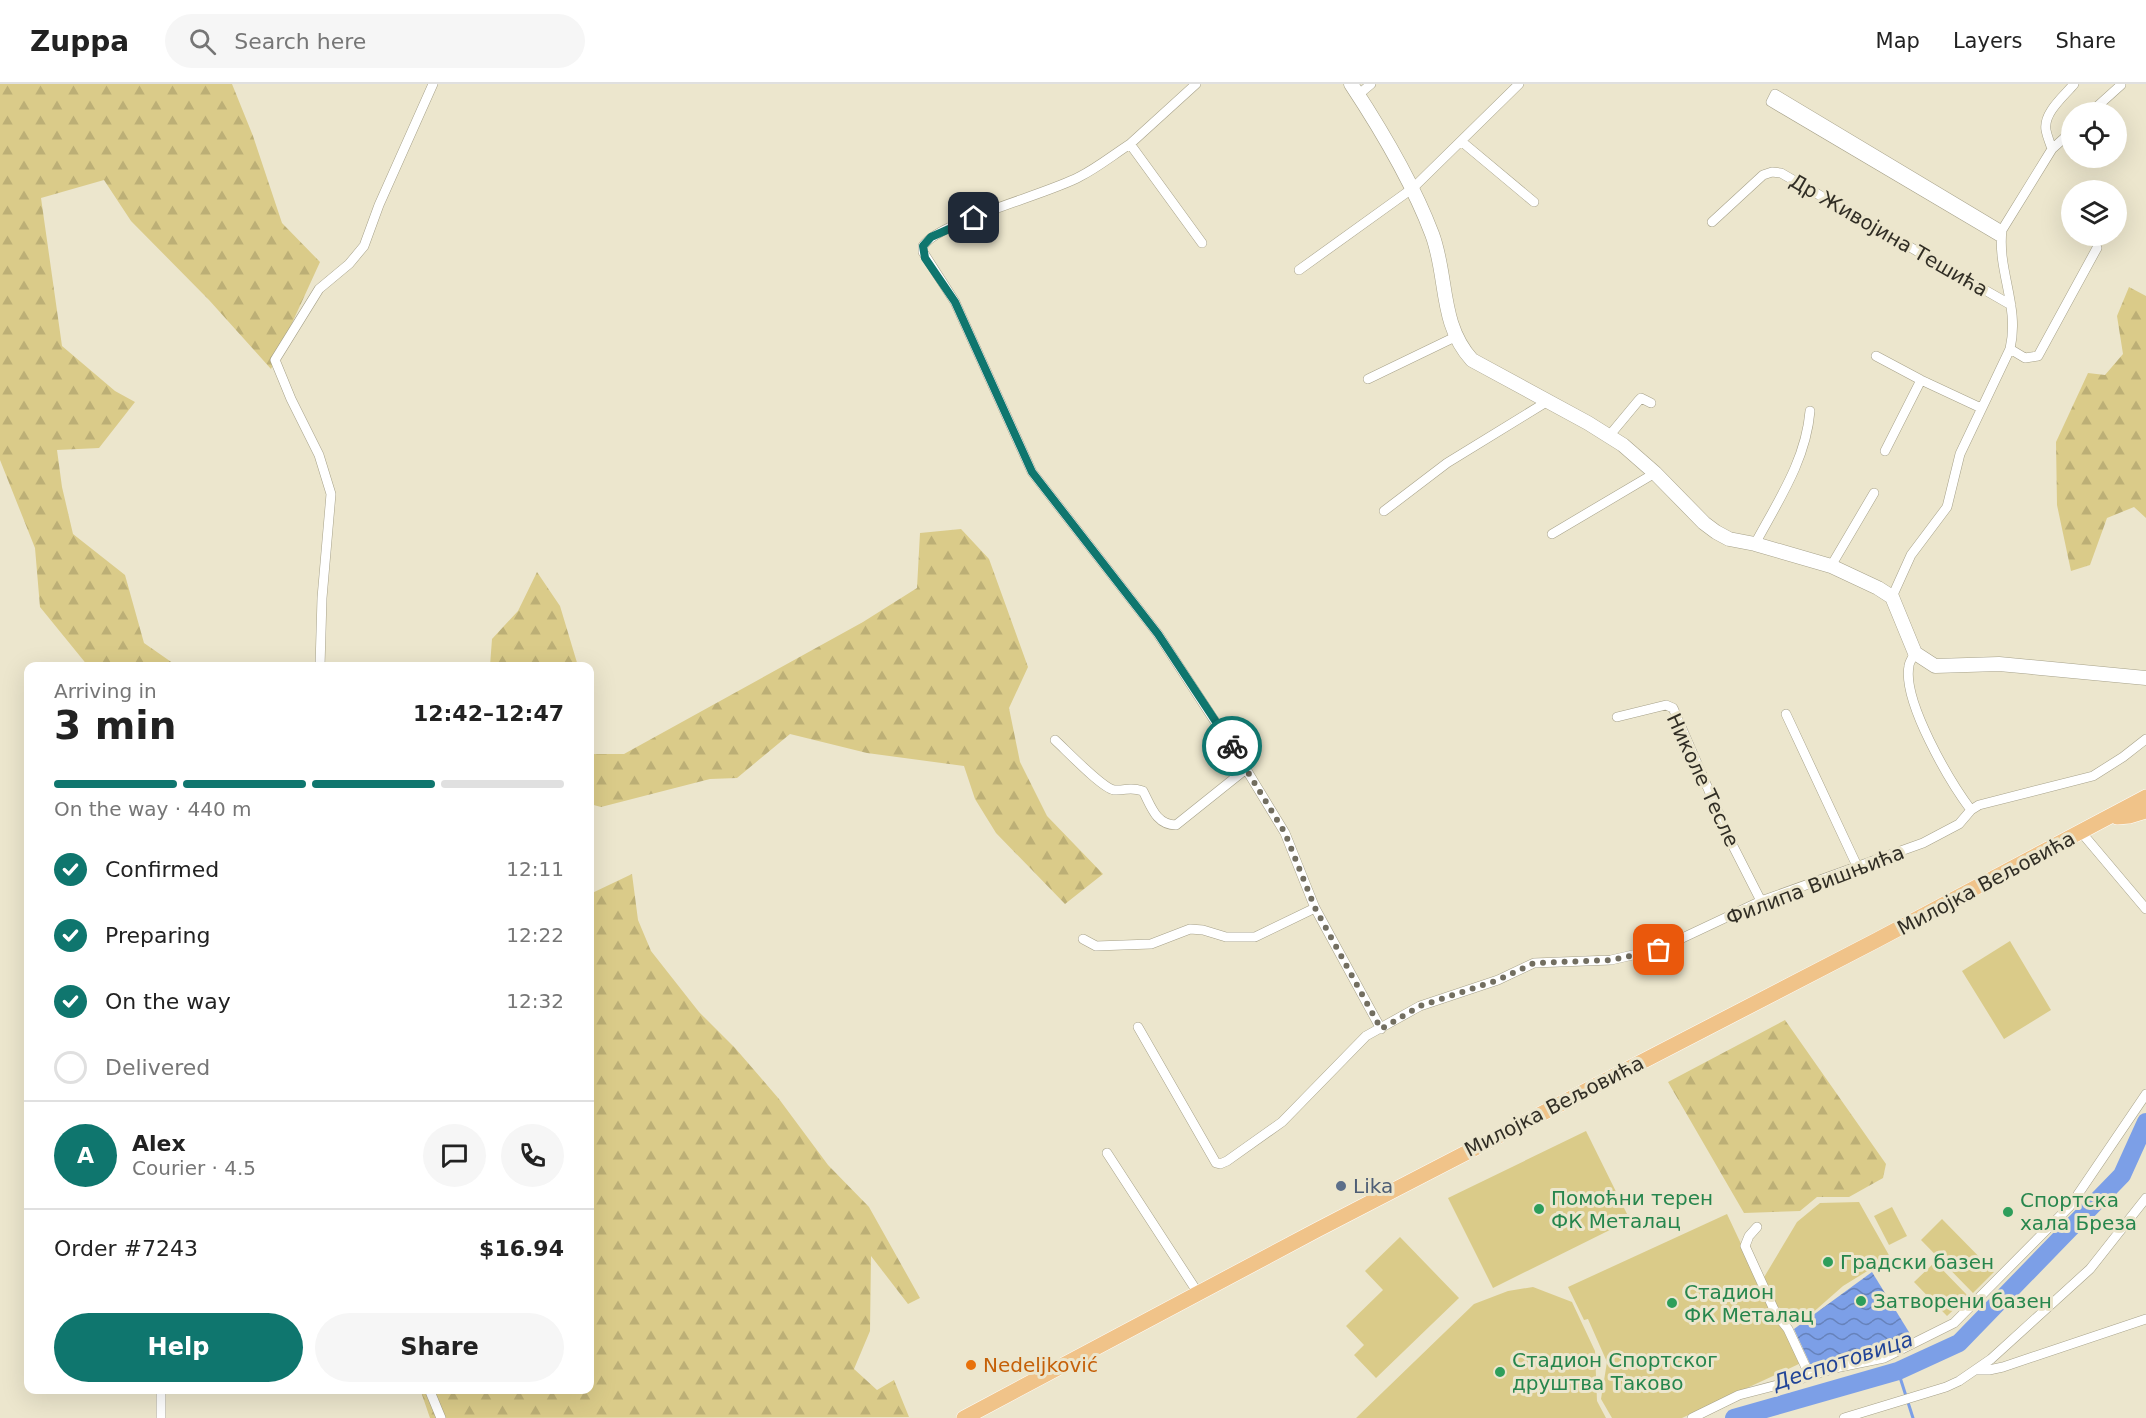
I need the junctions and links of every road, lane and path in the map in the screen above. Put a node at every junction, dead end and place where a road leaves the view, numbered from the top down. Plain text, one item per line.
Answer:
1 (433, 84) edge
2 (1371, 84) edge
3 (1519, 84) edge
4 (2074, 84) edge
5 (2121, 85) edge
6 (1190, 86) edge
7 (1354, 90) edge
8 (2102, 102) edge
9 (1461, 141) junction
10 (2061, 141) edge
11 (1130, 144) junction
12 (2052, 149) junction
13 (1413, 188) junction
14 (1534, 202) dead end
15 (1712, 222) dead end
16 (2001, 234) junction
17 (1202, 243) dead end
18 (2097, 248) dead end
19 (1299, 270) dead end
20 (2012, 305) junction
21 (1455, 337) junction
22 (2010, 349) junction
23 (1876, 356) dead end
24 (1368, 379) dead end
25 (1921, 380) junction
26 (1548, 400) junction
27 (1651, 403) dead end
28 (1981, 408) junction
29 (1810, 411) dead end
30 (1609, 436) junction
31 (1885, 452) dead end
32 (1655, 473) junction
33 (1874, 493) dead end
34 (1384, 511) dead end
35 (1552, 534) dead end
36 (1755, 544) junction
37 (1831, 566) junction
38 (1892, 597) junction
39 (1915, 653) junction
40 (320, 662) edge
41 (2146, 678) edge
42 (1786, 714) dead end
43 (1617, 717) dead end
44 (2146, 739) edge
45 (1055, 740) dead end
46 (1246, 769) junction
47 (2146, 797) edge
48 (1971, 810) junction
49 (2146, 811) edge
50 (2111, 817) junction
51 (2081, 832) junction
52 (1858, 868) junction
53 (1761, 902) junction
54 (1315, 908) junction
55 (2146, 909) edge
56 (1083, 939) dead end
57 (1138, 1027) dead end
58 (1381, 1029) junction
59 (2146, 1095) edge
60 (1107, 1153) dead end
61 (2146, 1198) edge
62 (1757, 1227) dead end
63 (1198, 1293) junction
64 (2144, 1320) edge
65 (2146, 1330) edge
66 (1976, 1370) junction
67 (1810, 1376) junction
68 (161, 1394) edge
69 (431, 1394) edge
70 (1850, 1417) edge
71 (160, 1418) edge
72 (441, 1418) edge
73 (964, 1418) edge
74 (1692, 1418) edge

1 - 40 street
2 - 7 street
3 - 9 street
4 - 12 street
5 - 8 street
6 - 11 street
7 - 13 street
9 - 13 street
9 - 14 street
10 - 12 street
11 - 17 street
11 - 46 street
12 - 16 street
13 - 19 street
13 - 21 street
15 - 20 street, Др Живојина Тешића
16 - 16 street
16 - 20 street
18 - 22 street
20 - 22 street
21 - 24 street
21 - 26 street
22 - 28 street
23 - 25 street
25 - 28 street
25 - 31 street
26 - 30 street
26 - 34 street
27 - 30 street
28 - 38 street
29 - 36 street
30 - 32 street
32 - 35 street
32 - 36 street
33 - 37 street
36 - 37 street
37 - 38 street
38 - 39 street
39 - 41 street
39 - 48 street
42 - 52 street
43 - 53 street, Николе Тесле
44 - 48 street, Филипа Вишњића
45 - 46 street
46 - 54 street
47 - 50 main road, Милојка Вељовића
48 - 52 street, Филипа Вишњића
49 - 50 main road
50 - 51 main road, Милојка Вељовића
51 - 55 street
51 - 63 main road, Милојка Вељовића
52 - 53 street, Филипа Вишњића
53 - 58 street, Филипа Вишњића
54 - 56 street
54 - 58 street
57 - 58 street, Филипа Вишњића
59 - 67 street
60 - 63 street
61 - 66 street
62 - 67 street
63 - 73 main road, Милојка Вељовића
64 - 65 street
64 - 66 street
66 - 70 street
67 - 74 street
68 - 71 street
69 - 72 street

